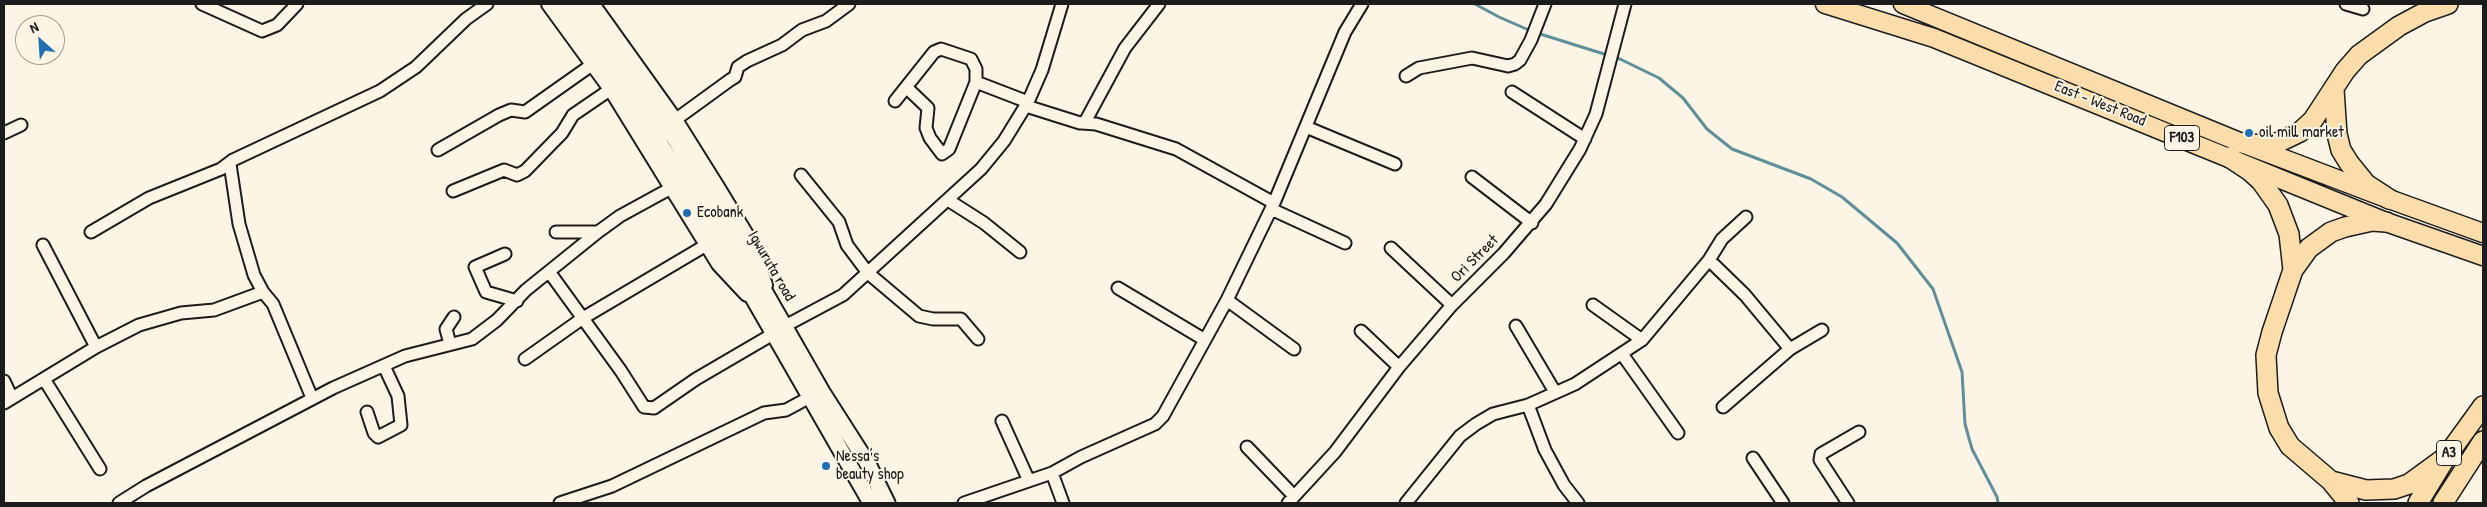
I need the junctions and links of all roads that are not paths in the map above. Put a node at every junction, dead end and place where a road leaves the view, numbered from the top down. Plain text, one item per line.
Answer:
1 (202, 4) edge
2 (297, 4) edge
3 (487, 4) edge
4 (549, 4) edge
5 (849, 4) edge
6 (1062, 4) edge
7 (1159, 4) edge
8 (1362, 4) edge
9 (1545, 4) edge
10 (1625, 4) edge
11 (1825, 4) edge
12 (1903, 4) edge
13 (2346, 4) edge
14 (2448, 4) edge
15 (582, 5) edge
16 (2362, 9) dead end
17 (593, 64) junction
18 (1406, 76) dead end
19 (976, 82) junction
20 (906, 88) junction
21 (611, 89) junction
22 (2113, 90) junction
23 (2334, 90) junction
24 (1512, 92) dead end
25 (895, 101) dead end
26 (1027, 104) junction
27 (2106, 106) junction
28 (675, 120) junction
29 (1082, 123) junction
30 (21, 125) dead end
31 (1306, 127) junction
32 (4, 134) edge
33 (1585, 140) junction
34 (2242, 142) junction
35 (438, 150) dead end
36 (2229, 157) junction
37 (230, 164) junction
38 (1395, 164) dead end
39 (801, 175) dead end
40 (1472, 177) dead end
41 (673, 187) junction
42 (453, 191) dead end
43 (2389, 199) junction
44 (948, 200) junction
45 (1272, 206) junction
46 (1746, 217) dead end
47 (2386, 222) junction
48 (1532, 223) junction
49 (91, 232) dead end
50 (556, 232) dead end
51 (598, 232) junction
52 (2483, 232) edge
53 (1345, 243) dead end
54 (708, 244) junction
55 (43, 245) dead end
56 (1391, 248) dead end
57 (1020, 252) dead end
58 (505, 254) dead end
59 (2483, 256) edge
60 (1709, 260) junction
61 (2293, 270) junction
62 (550, 273) junction
63 (868, 274) junction
64 (1118, 288) dead end
65 (263, 292) junction
66 (762, 299) junction
67 (1227, 300) junction
68 (517, 302) junction
69 (1452, 305) junction
70 (1593, 305) dead end
71 (454, 316) dead end
72 (583, 318) junction
73 (1516, 326) dead end
74 (779, 330) junction
75 (1822, 330) dead end
76 (1361, 331) dead end
77 (978, 339) dead end
78 (1205, 340) junction
79 (1642, 340) junction
80 (450, 344) junction
81 (96, 347) junction
82 (1790, 348) junction
83 (1294, 349) dead end
84 (1622, 354) junction
85 (525, 359) dead end
86 (384, 366) junction
87 (1399, 367) junction
88 (44, 379) junction
89 (4, 381) edge
90 (1555, 392) junction
91 (810, 397) junction
92 (312, 398) junction
93 (8, 401) edge
94 (1528, 404) junction
95 (2483, 406) edge
96 (1723, 407) dead end
97 (366, 412) dead end
98 (1002, 421) dead end
99 (1859, 432) dead end
100 (1678, 433) dead end
101 (2483, 441) edge
102 (1247, 447) dead end
103 (1753, 458) dead end
104 (2446, 458) junction
105 (100, 469) dead end
106 (1052, 473) junction
107 (1029, 481) junction
108 (2331, 481) junction
109 (2452, 495) edge
110 (1291, 500) edge
111 (119, 503) edge
112 (560, 503) edge
113 (871, 503) edge
114 (887, 503) edge
115 (964, 503) edge
116 (1063, 503) edge
117 (1406, 503) edge
118 (1578, 503) edge
119 (1783, 503) edge
120 (1848, 503) edge
121 (2349, 503) edge
122 (2418, 503) edge
123 (2443, 503) edge

1 - 2 street
3 - 37 street
4 - 17 street
5 - 28 street
6 - 26 street
7 - 29 street
8 - 31 street
9 - 18 street
10 - 33 street, Ori Street
11 - 27 main road, East - West Road / F103
12 - 22 main road, East - West Road / F103
13 - 16 street
14 - 23 highway
15 - 28 street
15 - 66 main road, Igwuruta road
17 - 21 street
17 - 35 street
19 - 20 street
19 - 20 street
19 - 26 street
20 - 25 street
21 - 41 street
21 - 42 street
22 - 27 main road
22 - 34 main road, East - West Road / F103
23 - 34 highway
23 - 43 highway
24 - 33 street
26 - 29 street
26 - 44 street
27 - 36 main road, East - West Road / F103
28 - 66 street
29 - 45 street
30 - 32 street
31 - 38 street
31 - 45 street
33 - 48 street, Ori Street
34 - 43 main road, East - West Road / F103
36 - 47 main road, East - West Road / F103
36 - 61 highway
37 - 49 street
37 - 65 street
39 - 63 street
40 - 48 street
41 - 51 street
41 - 54 street
43 - 52 main road, East - West Road / F103
44 - 57 street
44 - 63 street
45 - 53 street
45 - 67 street
46 - 60 street
47 - 59 main road, East - West Road / F103
47 - 61 highway
48 - 69 street, Ori Street
50 - 51 street
51 - 62 street
54 - 66 street
54 - 72 street
55 - 81 street
56 - 69 street
58 - 68 street
60 - 79 street
60 - 82 street
61 - 108 highway
62 - 68 street
62 - 72 street
63 - 74 street
63 - 77 street
64 - 78 street
65 - 81 street
65 - 92 street
66 - 74 main road, Igwuruta road
67 - 78 street
67 - 83 street
68 - 80 street
69 - 87 street, Ori Street
70 - 79 street
71 - 80 street
72 - 74 street
72 - 85 street
73 - 90 street
74 - 91 main road, Igwuruta road
74 - 114 main road, Igwuruta road
75 - 82 street
76 - 87 street
78 - 106 street
79 - 84 street
80 - 86 street
81 - 88 street
82 - 96 street
84 - 90 street
84 - 100 street
86 - 92 street
86 - 97 street
87 - 110 street, Ori Street
88 - 93 street
88 - 105 street
89 - 93 street
90 - 94 street
91 - 112 street
91 - 113 main road, Igwuruta road
92 - 111 street
94 - 117 street
94 - 118 street
95 - 104 highway, A3
98 - 107 street
99 - 120 street
101 - 109 highway, A3
102 - 110 street
103 - 119 street
104 - 108 highway
104 - 122 highway, A3
106 - 107 street
106 - 116 street
107 - 115 street
108 - 121 highway
109 - 123 highway, A3

